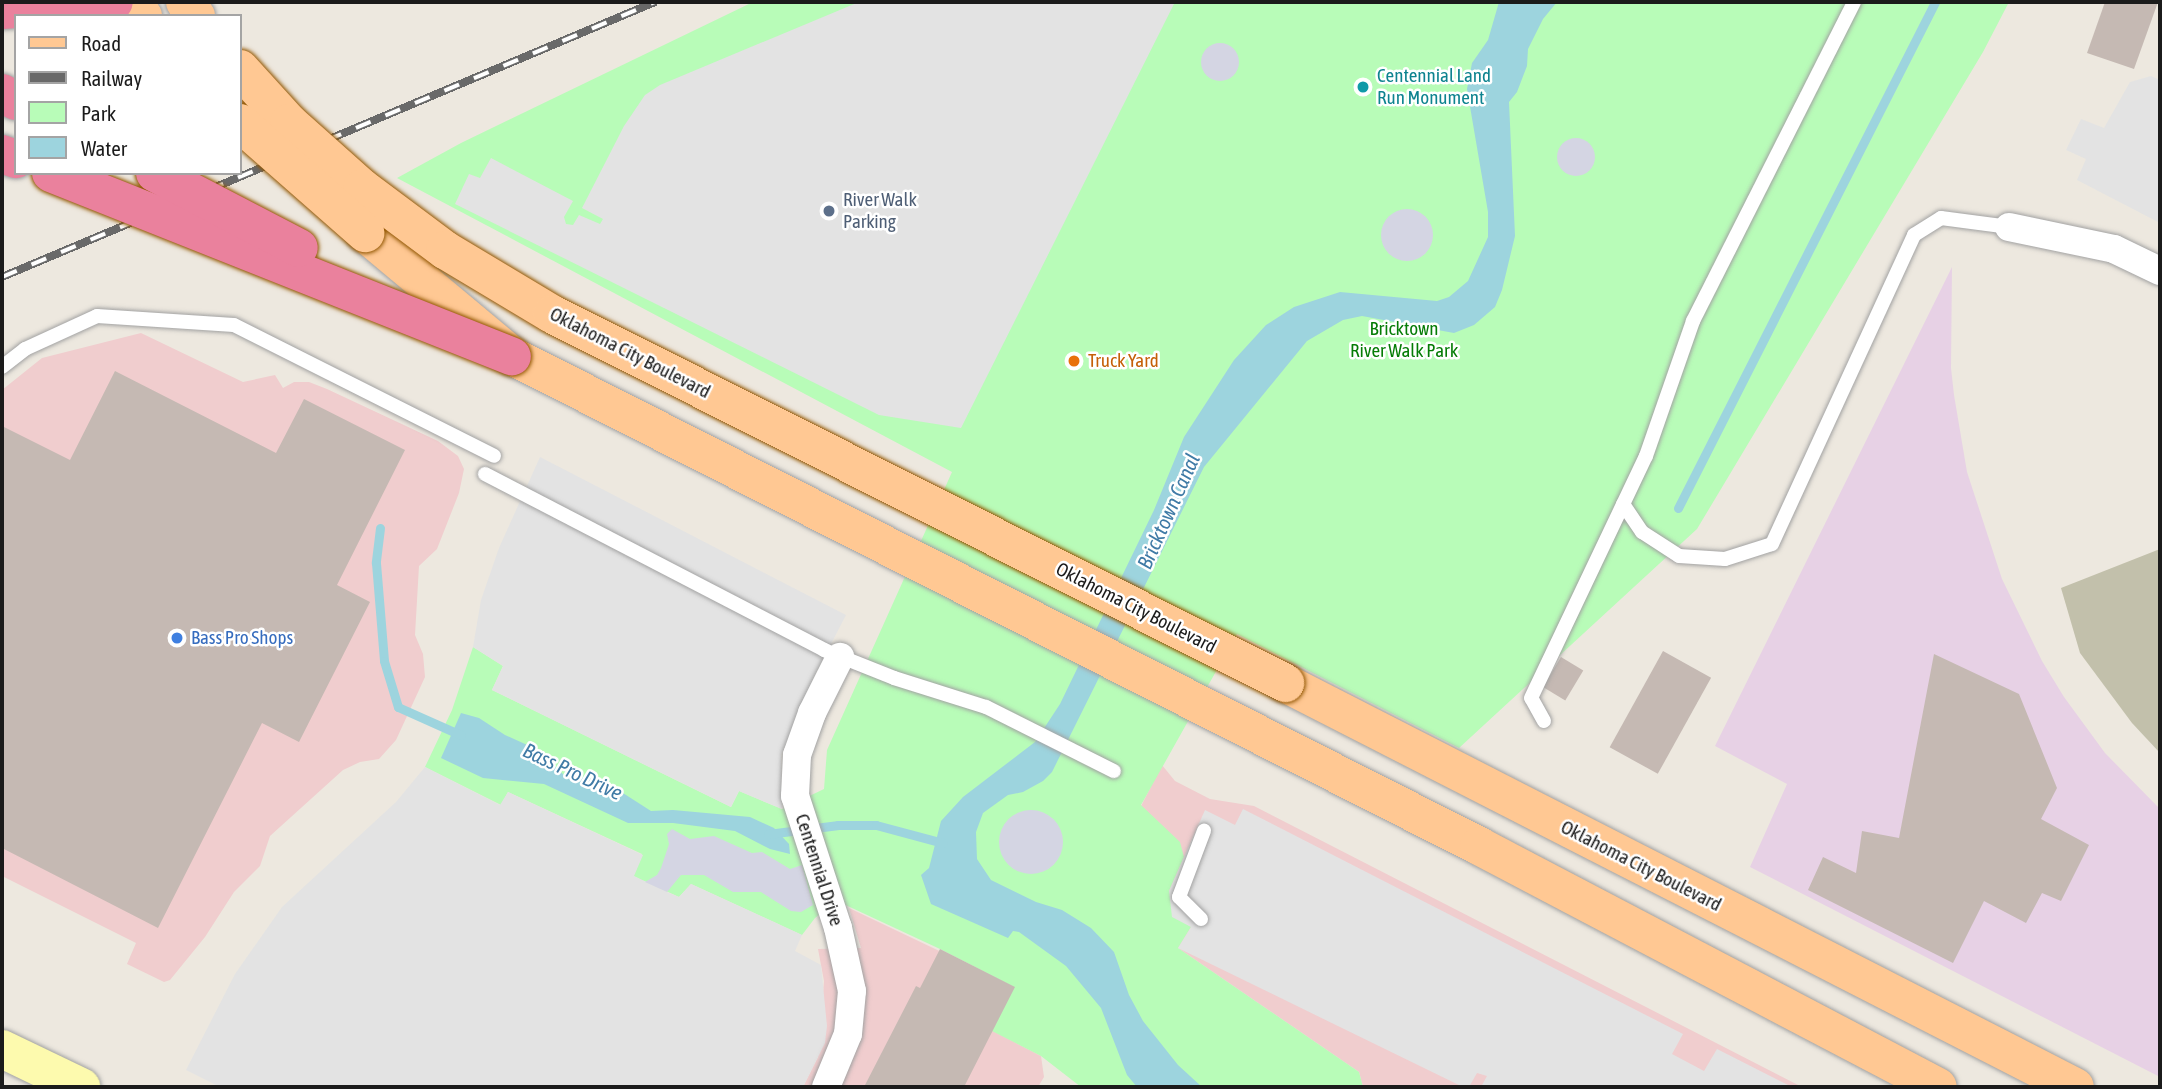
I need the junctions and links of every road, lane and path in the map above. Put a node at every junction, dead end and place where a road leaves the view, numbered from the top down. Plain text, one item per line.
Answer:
1 (114, 2) edge
2 (1854, 2) edge
3 (2, 9) edge
4 (242, 71) edge
5 (242, 124) edge
6 (56, 175) edge
7 (159, 175) edge
8 (2009, 227) joint
9 (2160, 271) edge
10 (512, 356) junction
11 (2, 367) edge
12 (494, 456) dead end
13 (485, 474) dead end
14 (1623, 504) junction
15 (840, 657) junction
16 (1544, 721) dead end
17 (1114, 771) dead end
18 (1204, 831) dead end
19 (1201, 919) dead end
20 (2, 1049) edge
21 (81, 1087) edge
22 (826, 1087) edge
23 (1938, 1087) edge
24 (2075, 1087) edge

1 - 3 highway
2 - 14 lane
4 - 24 main road, Oklahoma City Boulevard, bridge
5 - 10 main road, bridge
6 - 10 highway, bridge
7 - 10 highway, bridge
8 - 9 street
8 - 14 lane
10 - 23 main road
11 - 12 lane
13 - 15 lane
14 - 16 lane
15 - 17 lane
15 - 22 street, Centennial Drive
18 - 19 lane
20 - 21 main road

